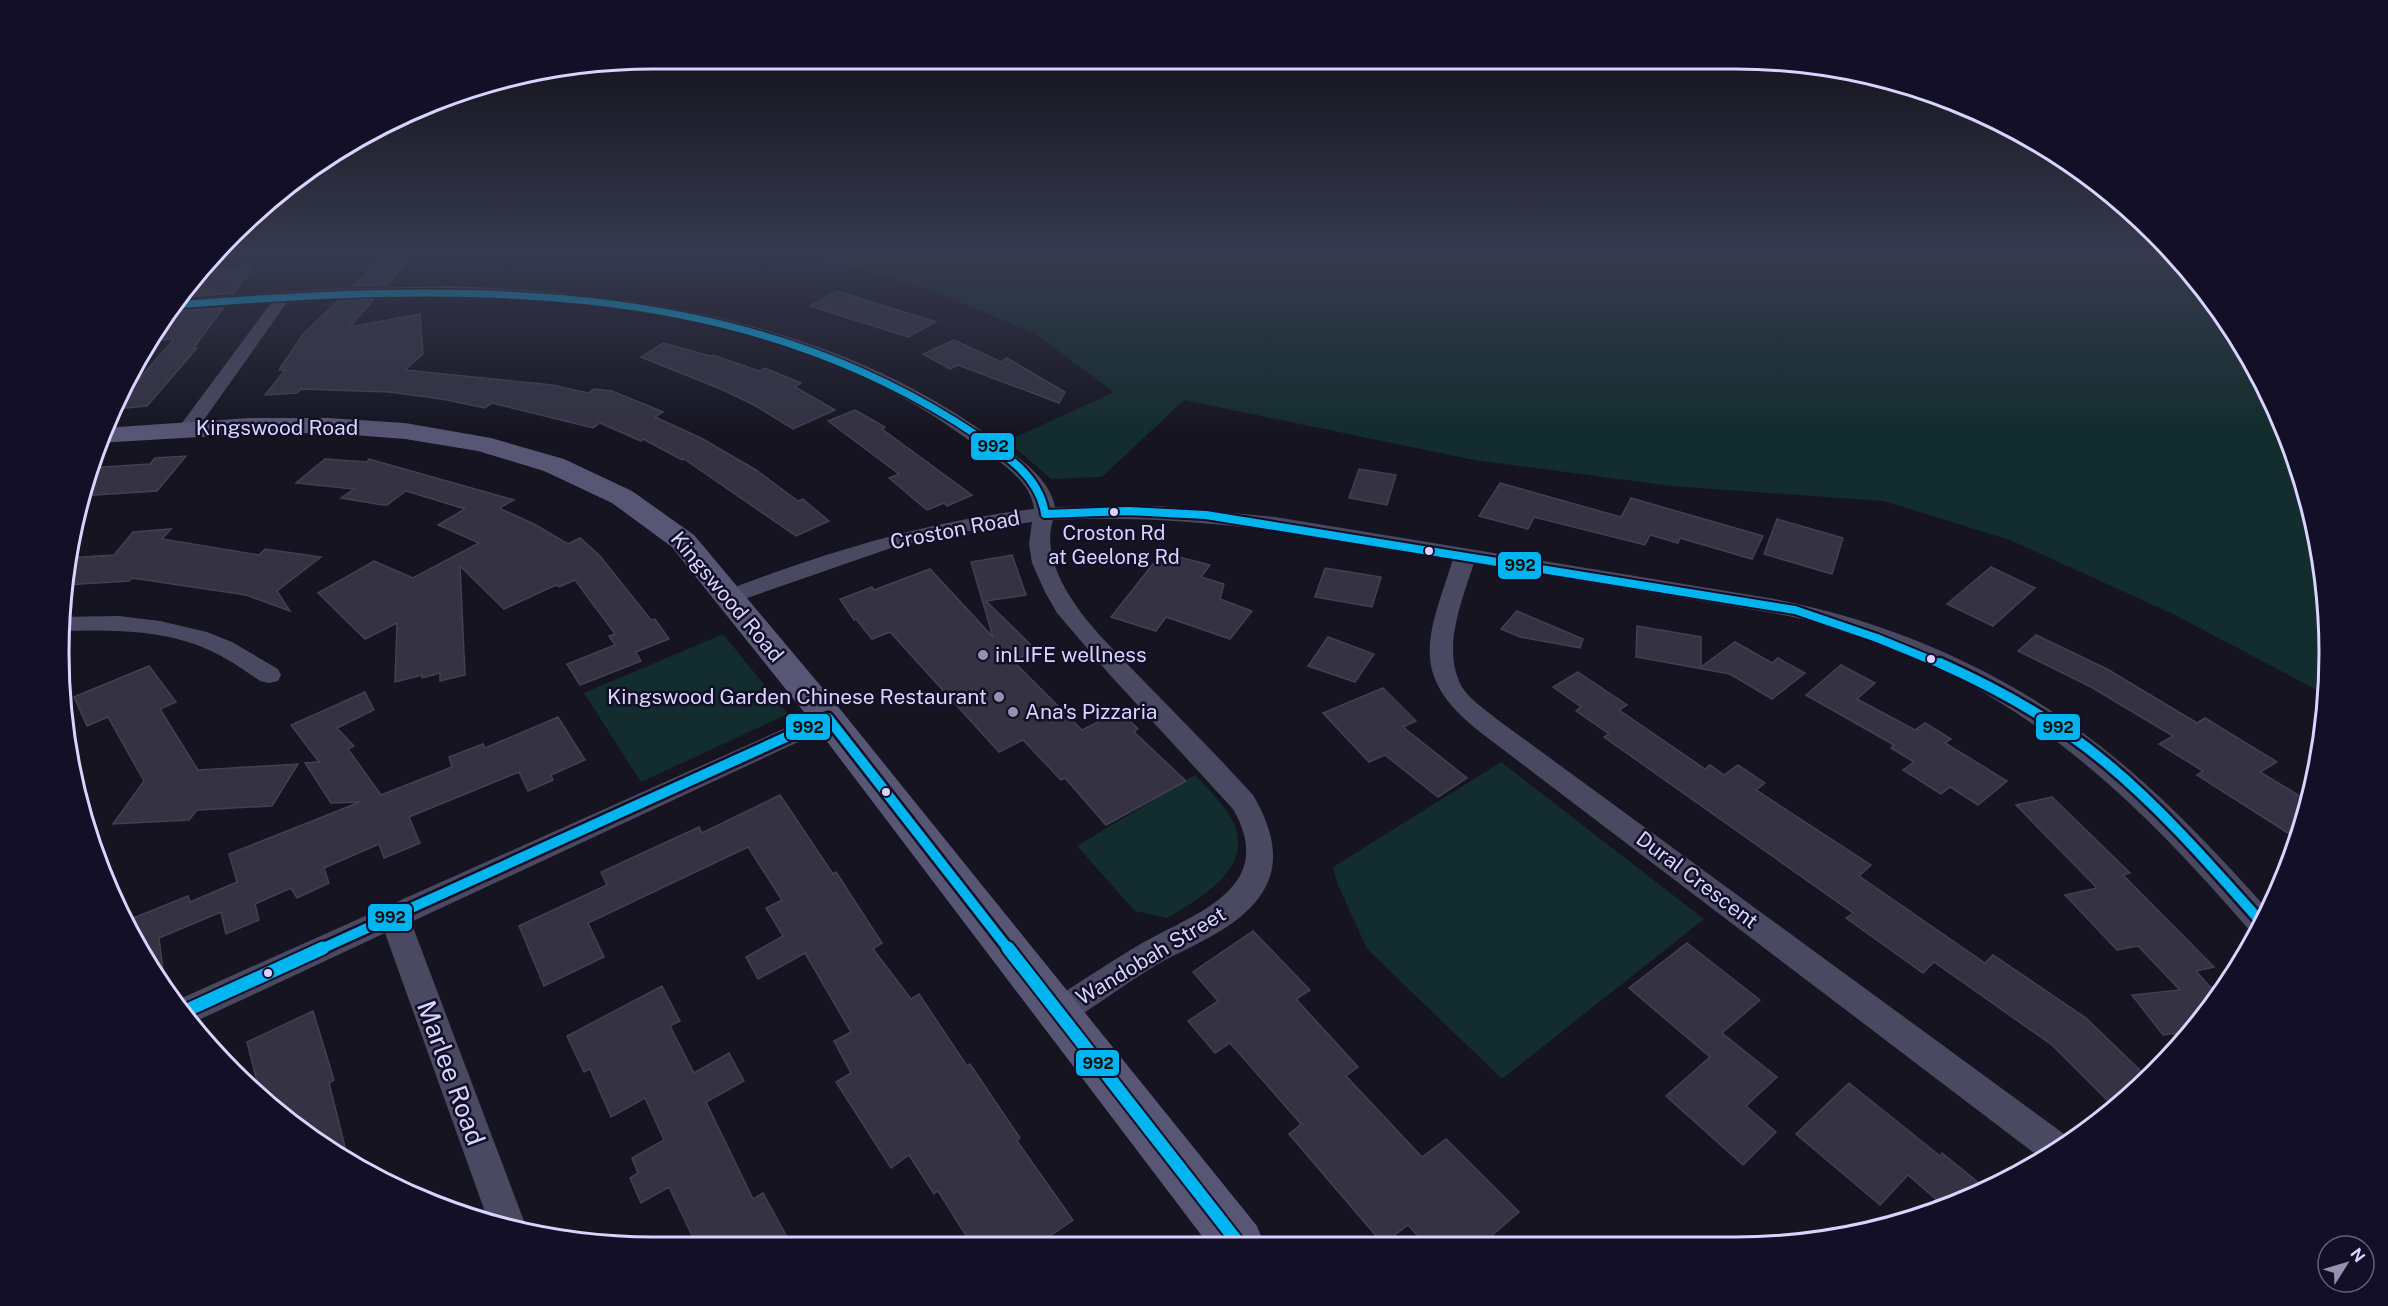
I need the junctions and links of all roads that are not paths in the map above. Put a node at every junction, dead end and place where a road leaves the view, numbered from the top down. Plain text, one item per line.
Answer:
1 (270, 314) edge
2 (672, 314) edge
3 (189, 427) junction
4 (111, 435) edge
5 (1045, 514) junction
6 (1465, 555) junction
7 (730, 597) junction
8 (70, 624) edge
9 (269, 675) dead end
10 (828, 718) junction
11 (394, 917) junction
12 (2256, 917) edge
13 (190, 1009) edge
14 (1058, 1013) junction
15 (2050, 1144) edge
16 (505, 1218) edge
17 (1234, 1237) edge

1 - 3 street
2 - 5 street
3 - 4 street, Kingswood Road
3 - 7 street, Kingswood Road
5 - 6 street, Croston Road
5 - 7 street, Croston Road
5 - 14 street, Wandobah Street
6 - 12 street, Croston Road
6 - 15 street, Dural Crescent
7 - 10 street, Kingswood Road
8 - 9 street
10 - 11 street
10 - 14 street, Kingswood Road
11 - 13 street
11 - 16 street, Marlee Road
14 - 17 street, Kingswood Road

